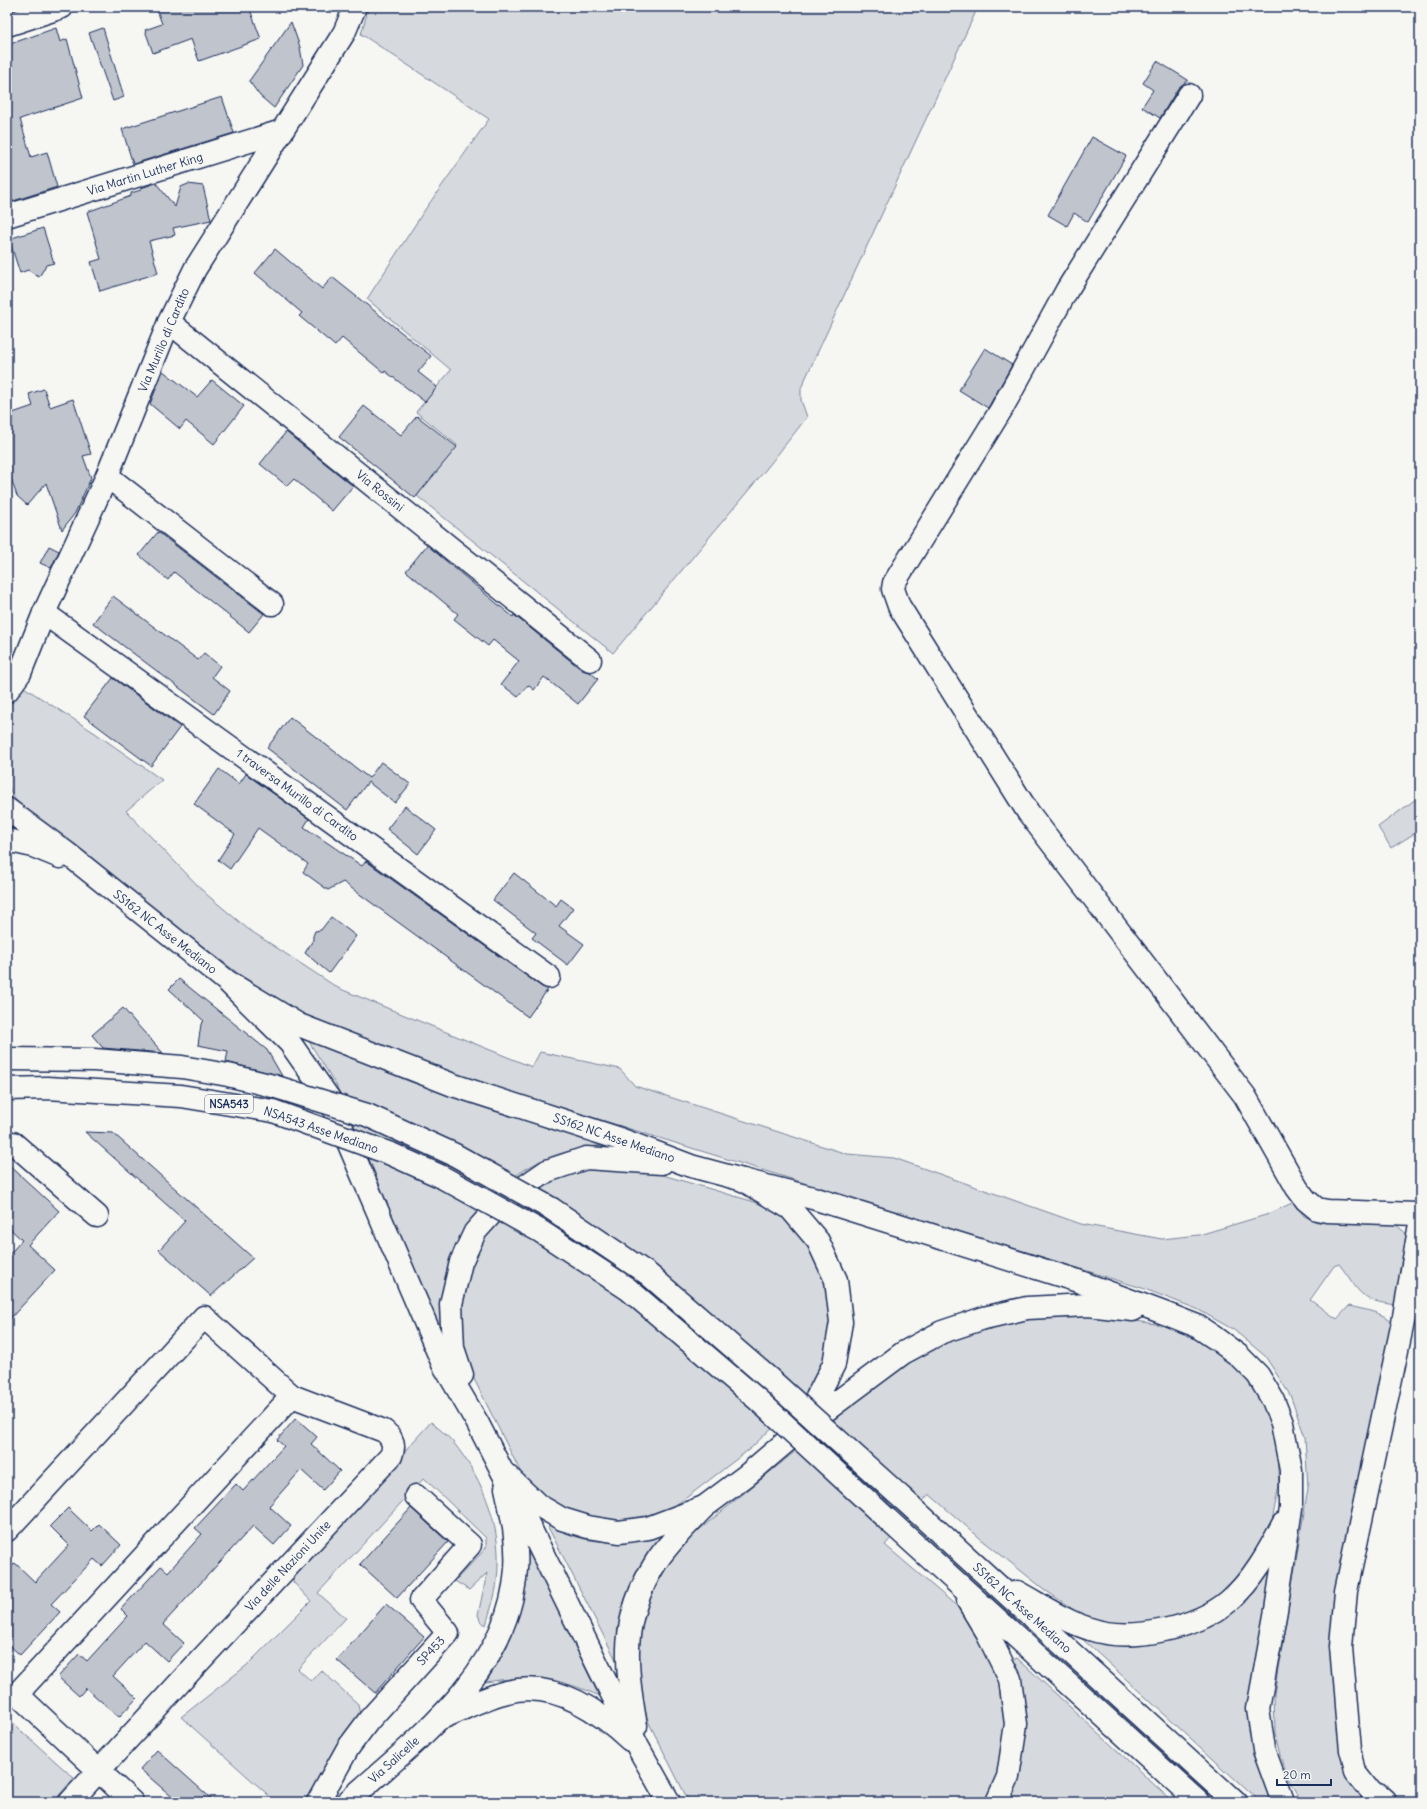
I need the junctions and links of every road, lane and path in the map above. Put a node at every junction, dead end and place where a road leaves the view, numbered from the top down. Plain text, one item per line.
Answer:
1 (62, 7) edge
2 (355, 7) edge
3 (7, 25) edge
4 (1189, 95) dead end
5 (282, 131) junction
6 (7, 216) edge
7 (170, 322) junction
8 (107, 476) junction
9 (272, 604) dead end
10 (44, 613) junction
11 (590, 660) dead end
12 (7, 691) edge
13 (7, 809) edge
14 (7, 812) edge
15 (7, 836) edge
16 (7, 840) edge
17 (102, 882) junction
18 (549, 977) dead end
19 (228, 982) junction
20 (7, 1059) edge
21 (7, 1089) edge
22 (7, 1143) edge
23 (691, 1166) junction
24 (440, 1176) joint
25 (743, 1180) junction
26 (97, 1216) dead end
27 (1420, 1223) edge
28 (1164, 1313) junction
29 (292, 1396) junction
30 (477, 1422) junction
31 (800, 1429) junction
32 (502, 1472) junction
33 (416, 1496) dead end
34 (704, 1506) junction
35 (1291, 1508) junction
36 (7, 1530) edge
37 (987, 1576) junction
38 (957, 1583) junction
39 (12, 1699) edge
40 (441, 1718) junction
41 (639, 1749) junction
42 (99, 1770) junction
43 (70, 1802) edge
44 (132, 1802) edge
45 (318, 1802) edge
46 (347, 1802) edge
47 (669, 1802) edge
48 (997, 1802) edge
49 (1198, 1802) edge
50 (1234, 1802) edge
51 (1283, 1802) edge
52 (1385, 1802) edge

1 - 3 main road
2 - 5 main road, Via Murillo di Cardito
4 - 27 main road
5 - 6 main road, Via Martin Luther King
5 - 7 main road, Via Murillo di Cardito
7 - 8 main road, Via Murillo di Cardito
7 - 11 main road, Via Rossini
8 - 9 main road
8 - 10 main road, Via Murillo di Cardito
10 - 12 main road, Via Murillo di Cardito
10 - 18 main road, 1 traversa Murillo di Cardito
13 - 17 main road, SS162 NC Asse Mediano
14 - 15 main road
16 - 17 main road, SS162 NC Asse Mediano
17 - 19 main road, SS162 NC Asse Mediano
19 - 23 main road, SS162 NC Asse Mediano
19 - 30 main road, SS162 NC Asse Mediano
20 - 37 main road, SS162 NC Asse Mediano / NSA543, bridge
21 - 24 main road, NSA543 Asse Mediano / NSA543, bridge
22 - 26 main road
23 - 25 main road, SS162 NC Asse Mediano
23 - 30 main road
24 - 38 main road, SS162 NC Asse Mediano, bridge
25 - 28 main road
25 - 31 main road, SS162 NC Asse Mediano
27 - 52 main road
28 - 31 main road
28 - 35 main road
29 - 36 main road, Via delle Nazioni Unite
29 - 39 main road
29 - 42 main road, Via delle Nazioni Unite
30 - 32 main road, SS162 NC Asse Mediano
31 - 34 main road, SS162 NC Asse Mediano
32 - 34 main road, SS162 NC Asse Mediano
32 - 40 main road
32 - 41 main road
33 - 45 main road, SP453
34 - 41 main road
35 - 37 main road
35 - 51 main road
37 - 50 main road, SS162 NC Asse Mediano
38 - 48 main road
38 - 49 main road, SS162 NC Asse Mediano
39 - 42 main road
40 - 41 main road
40 - 46 main road, Via Salicelle
41 - 47 main road
42 - 43 main road, Via delle Nazioni Unite
42 - 44 main road

